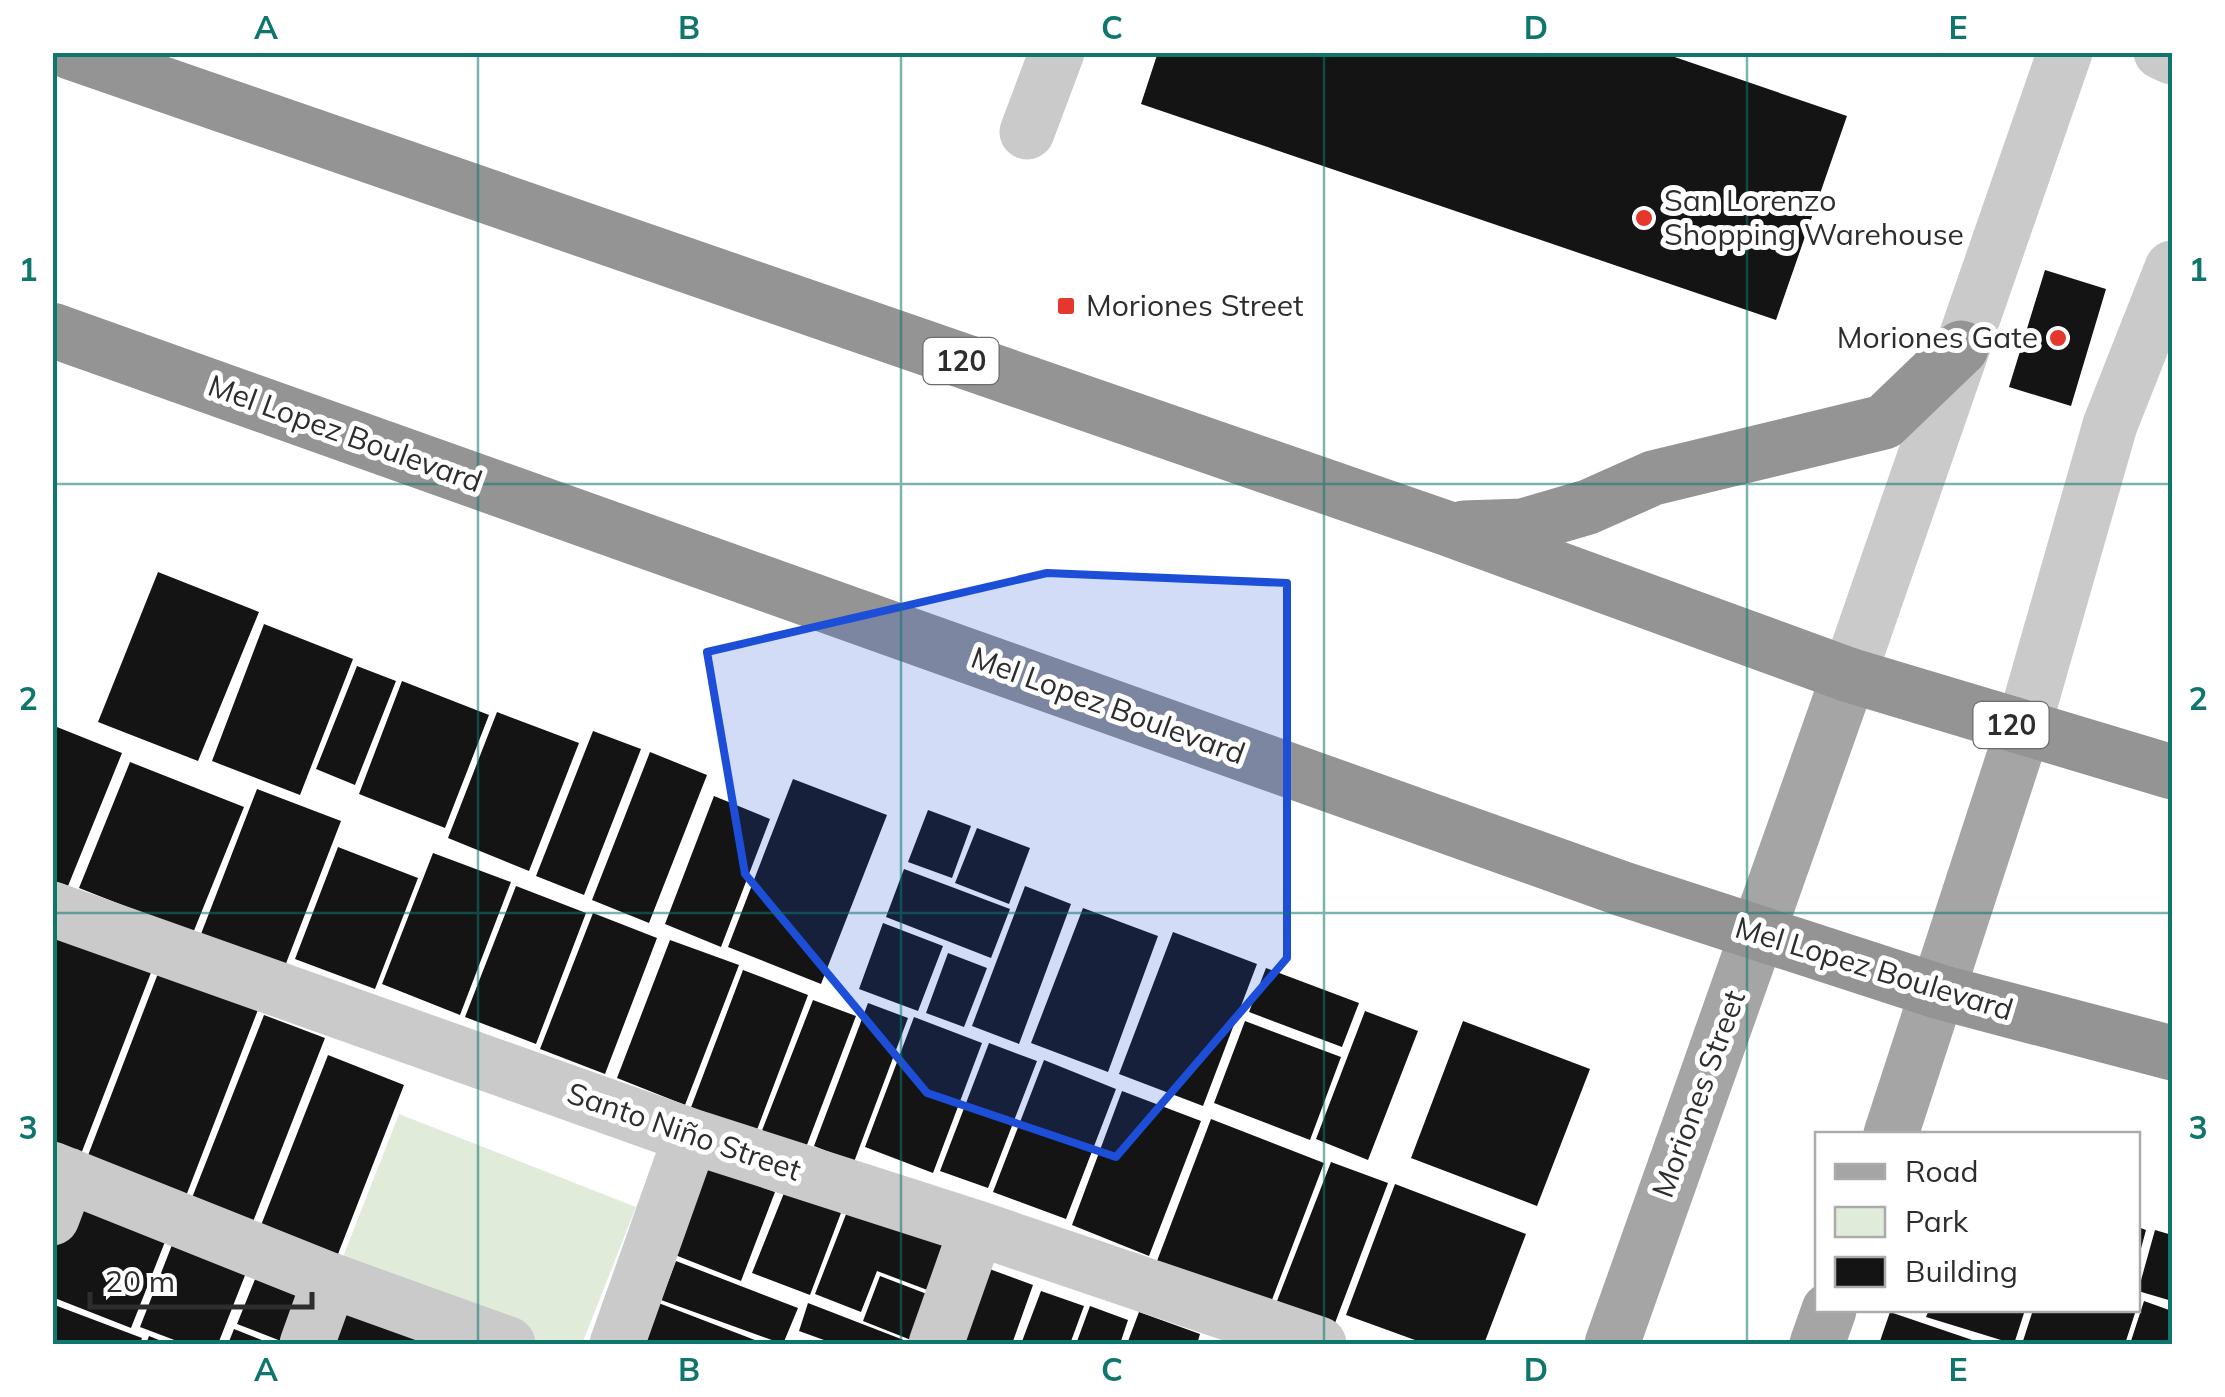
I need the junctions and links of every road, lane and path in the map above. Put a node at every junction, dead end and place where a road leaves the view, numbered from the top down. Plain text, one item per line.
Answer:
1 (70, 52) edge
2 (1056, 52) edge
3 (2065, 52) edge
4 (2161, 52) edge
5 (2172, 57) edge
6 (1027, 132) dead end
7 (2172, 268) edge
8 (52, 330) edge
9 (1961, 348) junction
10 (1446, 528) junction
11 (1850, 675) junction
12 (2023, 729) junction
13 (2172, 772) edge
14 (52, 909) edge
15 (1756, 934) junction
16 (1940, 992) junction
17 (2172, 1053) edge
18 (1892, 1132) edge
19 (691, 1136) junction
20 (58, 1188) edge
21 (977, 1228) junction
22 (330, 1280) junction
23 (1828, 1312) edge
24 (307, 1344) edge
25 (508, 1344) edge
26 (616, 1344) edge
27 (936, 1344) edge
28 (1319, 1344) edge
29 (1612, 1344) edge
30 (1816, 1344) edge

1 - 10 highway, 120
2 - 6 street
3 - 9 street
4 - 5 street
7 - 12 street
8 - 15 highway, Mel Lopez Boulevard
9 - 10 highway
9 - 11 street
10 - 11 highway, 120
11 - 12 highway, 120
11 - 15 main road, Moriones Street
12 - 13 highway, 120
12 - 16 main road
14 - 19 street, Santo Niño Street
15 - 16 highway, Mel Lopez Boulevard
15 - 29 main road, Moriones Street
16 - 17 highway, Mel Lopez Boulevard
16 - 18 main road
19 - 21 street, Santo Niño Street
19 - 26 street
20 - 22 street
21 - 27 street
21 - 28 street, Santo Niño Street
22 - 24 street
22 - 25 street
23 - 30 main road

